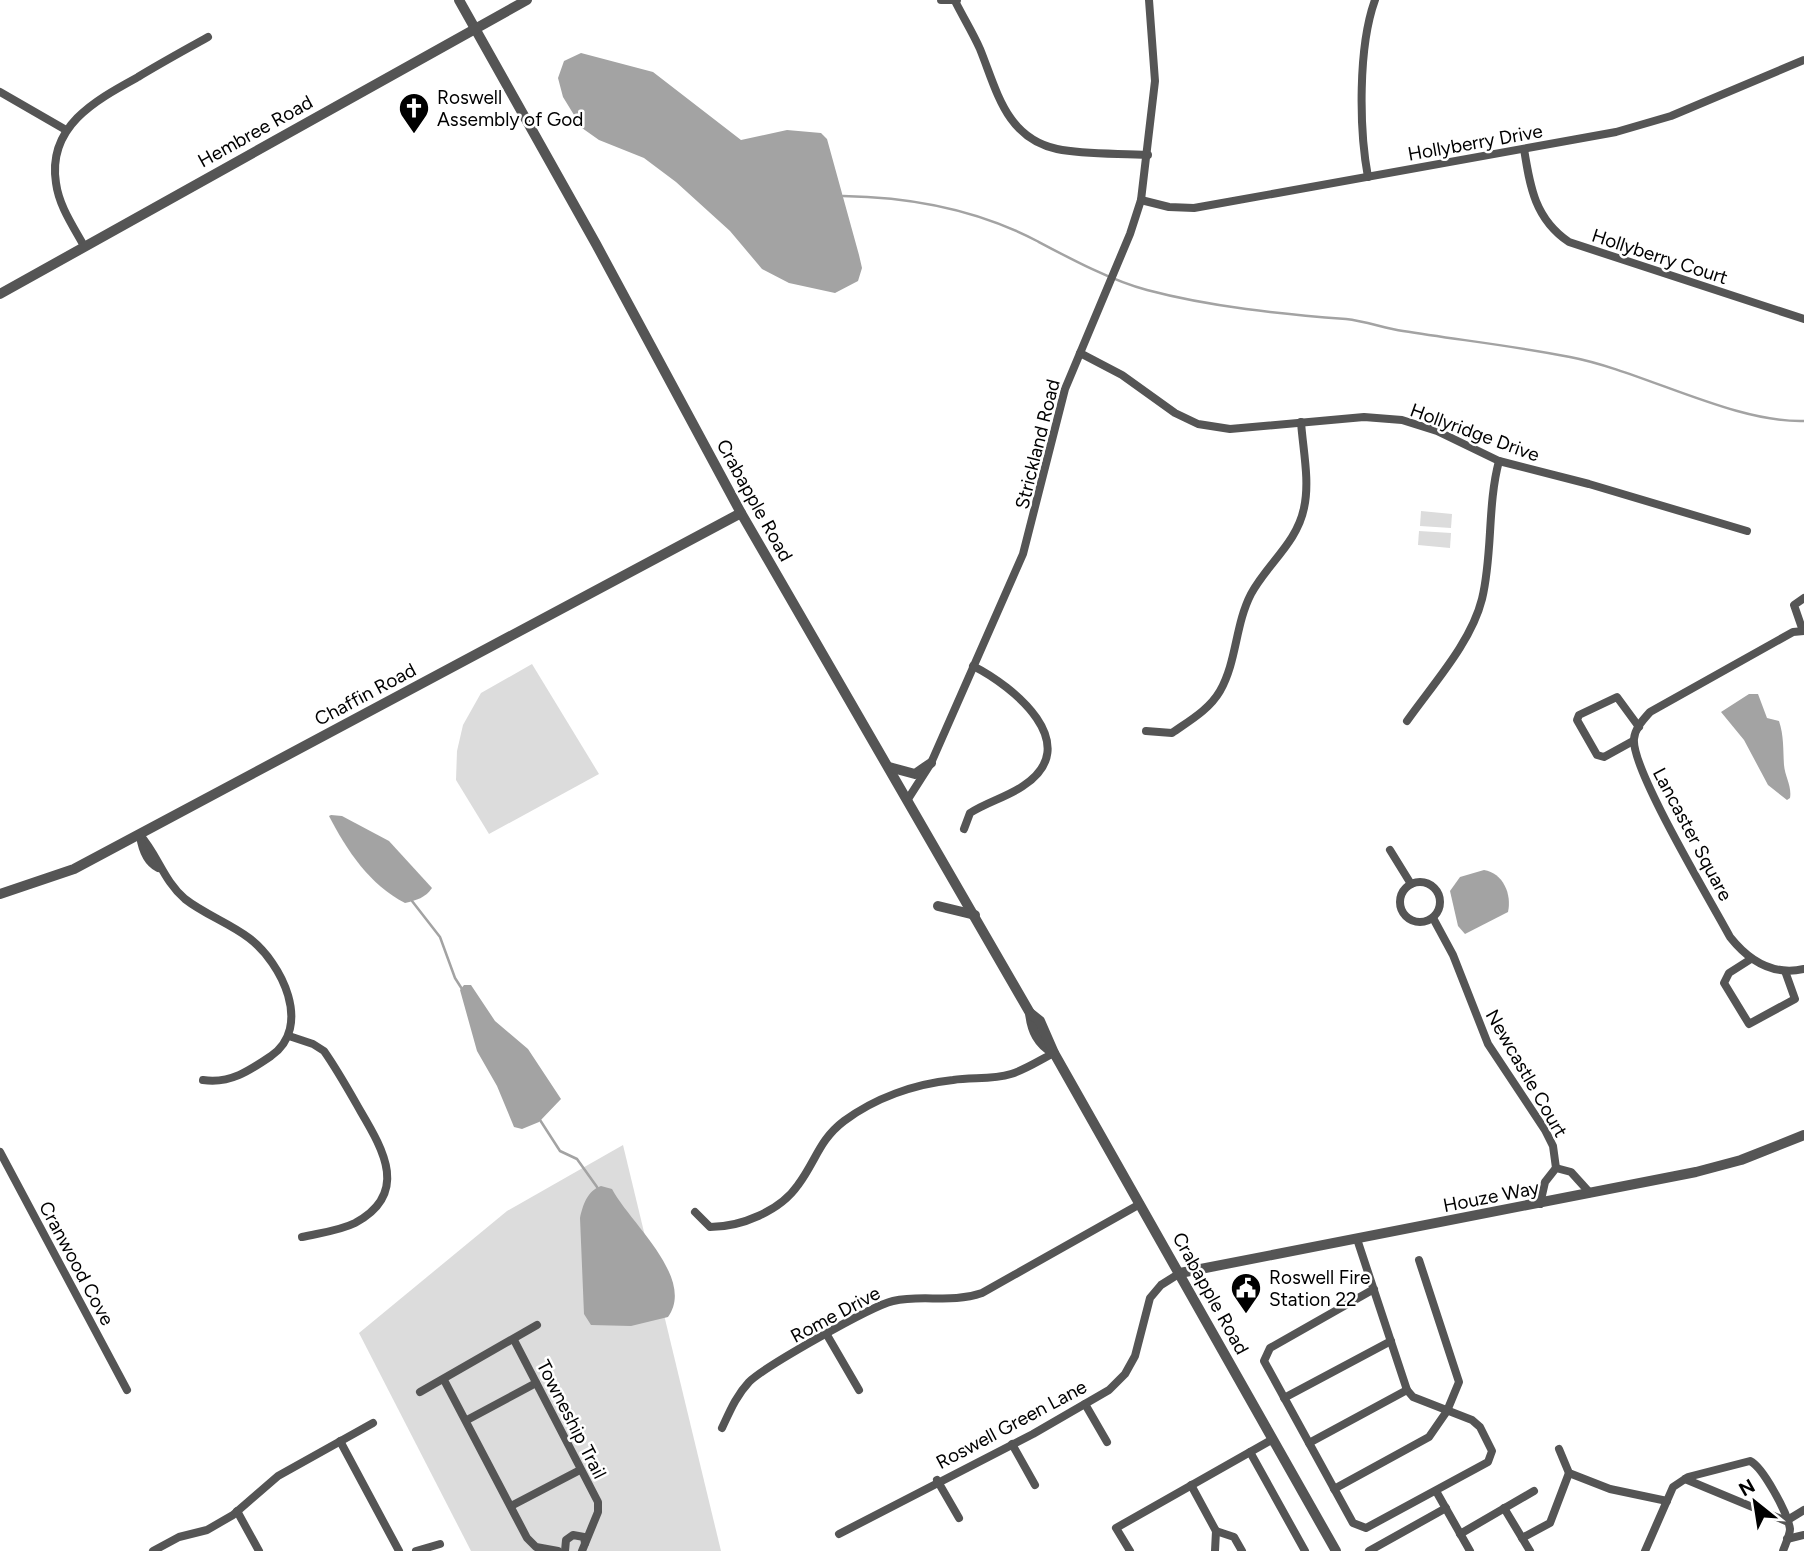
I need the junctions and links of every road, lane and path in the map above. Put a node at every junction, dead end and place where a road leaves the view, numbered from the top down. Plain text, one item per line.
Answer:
1 (459, 0) edge
2 (527, 0) edge
3 (941, 0) edge
4 (1149, 0) edge
5 (1375, 0) edge
6 (956, 1) edge
7 (476, 29) junction
8 (208, 37) dead end
9 (1804, 60) edge
10 (0, 92) edge
11 (66, 130) junction
12 (1524, 149) junction
13 (1148, 155) junction
14 (1368, 177) junction
15 (1141, 200) junction
16 (84, 246) junction
17 (0, 294) edge
18 (1804, 319) edge
19 (1080, 352) junction
20 (1301, 422) junction
21 (1499, 461) junction
22 (741, 513) junction
23 (720, 524) junction
24 (1747, 531) dead end
25 (753, 534) junction
26 (1804, 598) edge
27 (1804, 631) edge
28 (973, 666) junction
29 (1407, 721) dead end
30 (1639, 727) junction
31 (1146, 731) dead end
32 (1633, 741) junction
33 (930, 764) junction
34 (889, 767) junction
35 (908, 799) junction
36 (964, 829) dead end
37 (139, 834) junction
38 (1390, 850) dead end
39 (1411, 884) junction
40 (0, 894) edge
41 (938, 906) dead end
42 (975, 915) junction
43 (1433, 918) junction
44 (1751, 959) junction
45 (1804, 969) edge
46 (1785, 971) junction
47 (289, 1036) junction
48 (1054, 1053) junction
49 (203, 1080) dead end
50 (1804, 1135) edge
51 (0, 1152) edge
52 (1556, 1168) junction
53 (1590, 1193) junction
54 (1140, 1204) junction
55 (1541, 1204) junction
56 (695, 1212) dead end
57 (302, 1237) dead end
58 (1357, 1239) junction
59 (1419, 1260) dead end
60 (1180, 1273) junction
61 (1374, 1289) junction
62 (537, 1325) dead end
63 (827, 1335) junction
64 (514, 1340) junction
65 (1391, 1341) junction
66 (444, 1380) junction
67 (536, 1383) junction
68 (127, 1390) dead end
69 (859, 1390) dead end
70 (1407, 1390) junction
71 (420, 1392) dead end
72 (1284, 1398) junction
73 (1085, 1404) junction
74 (1447, 1411) junction
75 (467, 1420) junction
76 (373, 1423) dead end
77 (722, 1428) dead end
78 (1273, 1439) junction
79 (340, 1441) junction
80 (1107, 1442) dead end
81 (1012, 1444) junction
82 (1310, 1444) junction
83 (1559, 1449) dead end
84 (1250, 1452) junction
85 (580, 1470) junction
86 (1569, 1474) junction
87 (1685, 1479) junction
88 (937, 1480) junction
89 (1035, 1485) dead end
90 (1191, 1485) junction
91 (1334, 1489) junction
92 (1436, 1491) junction
93 (1534, 1491) dead end
94 (1667, 1501) junction
95 (511, 1506) junction
96 (1446, 1508) junction
97 (1504, 1508) junction
98 (1804, 1510) edge
99 (237, 1511) junction
100 (958, 1518) dead end
101 (1786, 1521) junction
102 (1216, 1531) junction
103 (839, 1534) dead end
104 (1460, 1534) junction
105 (1804, 1535) edge
106 (1522, 1538) junction
107 (1787, 1539) junction
108 (440, 1544) dead end
109 (583, 1547) edge
110 (153, 1551) edge
111 (259, 1551) edge
112 (399, 1551) edge
113 (416, 1551) edge
114 (558, 1551) edge
115 (565, 1551) edge
116 (1130, 1551) edge
117 (1215, 1551) edge
118 (1242, 1551) edge
119 (1306, 1551) edge
120 (1336, 1551) edge
121 (1369, 1551) edge
122 (1470, 1551) edge
123 (1530, 1551) edge
124 (1645, 1551) edge
125 (1783, 1551) edge

1 - 7 street, Crabapple Road
2 - 7 street, Hembree Road
3 - 6 street
4 - 13 street, Strickland Road
5 - 14 street
6 - 13 street
7 - 16 street, Hembree Road
7 - 22 street, Crabapple Road
8 - 11 street
9 - 12 street, Hollyberry Drive
10 - 11 street
11 - 16 street
12 - 14 street, Hollyberry Drive
12 - 18 street, Hollyberry Court
13 - 15 street, Strickland Road
14 - 15 street, Hollyberry Drive
15 - 19 street, Strickland Road
16 - 17 street, Hembree Road
19 - 20 street, Hollyridge Drive
19 - 28 street, Strickland Road
20 - 21 street, Hollyridge Drive
20 - 31 street
21 - 24 street, Hollyridge Drive
21 - 29 street
22 - 23 street, Chaffin Road
22 - 25 street, Crabapple Road
23 - 25 street
23 - 37 street, Chaffin Road
25 - 34 street, Crabapple Road
26 - 27 street
27 - 30 street
28 - 33 street, Strickland Road
28 - 36 street
30 - 32 street
30 - 32 street
32 - 44 street, Lancaster Square
33 - 34 street
33 - 35 street, Strickland Road
34 - 35 street, Crabapple Road
35 - 42 street, Crabapple Road
37 - 40 street, Chaffin Road
37 - 47 street
38 - 39 street
39 - 43 street, Newcastle Court
39 - 43 street
41 - 42 street
42 - 48 street, Crabapple Road
43 - 52 street, Newcastle Court
44 - 46 street, Lancaster Square
44 - 46 street
45 - 46 street, Lancaster Square
47 - 49 street
47 - 57 street
48 - 54 street, Crabapple Road
48 - 56 street
50 - 53 street, Houze Way
51 - 68 street, Cranwood Cove
52 - 53 street, Newcastle Court
52 - 55 street, Newcastle Court
53 - 55 street, Houze Way
54 - 60 street, Crabapple Road
54 - 63 street, Rome Drive
55 - 58 street, Houze Way
58 - 60 street, Houze Way
58 - 61 street
59 - 74 street
60 - 73 street, Roswell Green Lane
60 - 78 street, Crabapple Road
61 - 65 street
61 - 72 street
62 - 64 street
63 - 69 street
63 - 77 street, Rome Drive
64 - 66 street
64 - 67 street, Towneship Trail
65 - 70 street
65 - 72 street
66 - 71 street
66 - 75 street
67 - 75 street
67 - 85 street, Towneship Trail
70 - 74 street
70 - 82 street
72 - 82 street
73 - 80 street
73 - 81 street, Roswell Green Lane
74 - 91 street
74 - 92 street
75 - 95 street
76 - 79 street
78 - 84 street
78 - 120 street, Crabapple Road
79 - 99 street
79 - 112 street
81 - 88 street, Roswell Green Lane
81 - 89 street
82 - 91 street
83 - 86 street
84 - 90 street
84 - 119 street
85 - 95 street
85 - 109 street, Towneship Trail
86 - 94 street
86 - 106 street
87 - 94 street
87 - 101 street
87 - 101 street
88 - 100 street
88 - 103 street, Roswell Green Lane
90 - 102 street
90 - 116 street
91 - 92 street
92 - 96 street
93 - 97 street
94 - 124 street
95 - 114 street
96 - 104 street
96 - 121 street
97 - 104 street
97 - 106 street
98 - 101 street
99 - 110 street
99 - 111 street
101 - 107 street
102 - 117 street
102 - 118 street
104 - 122 street
105 - 107 street
106 - 123 street
107 - 125 street
108 - 113 street
109 - 115 street

